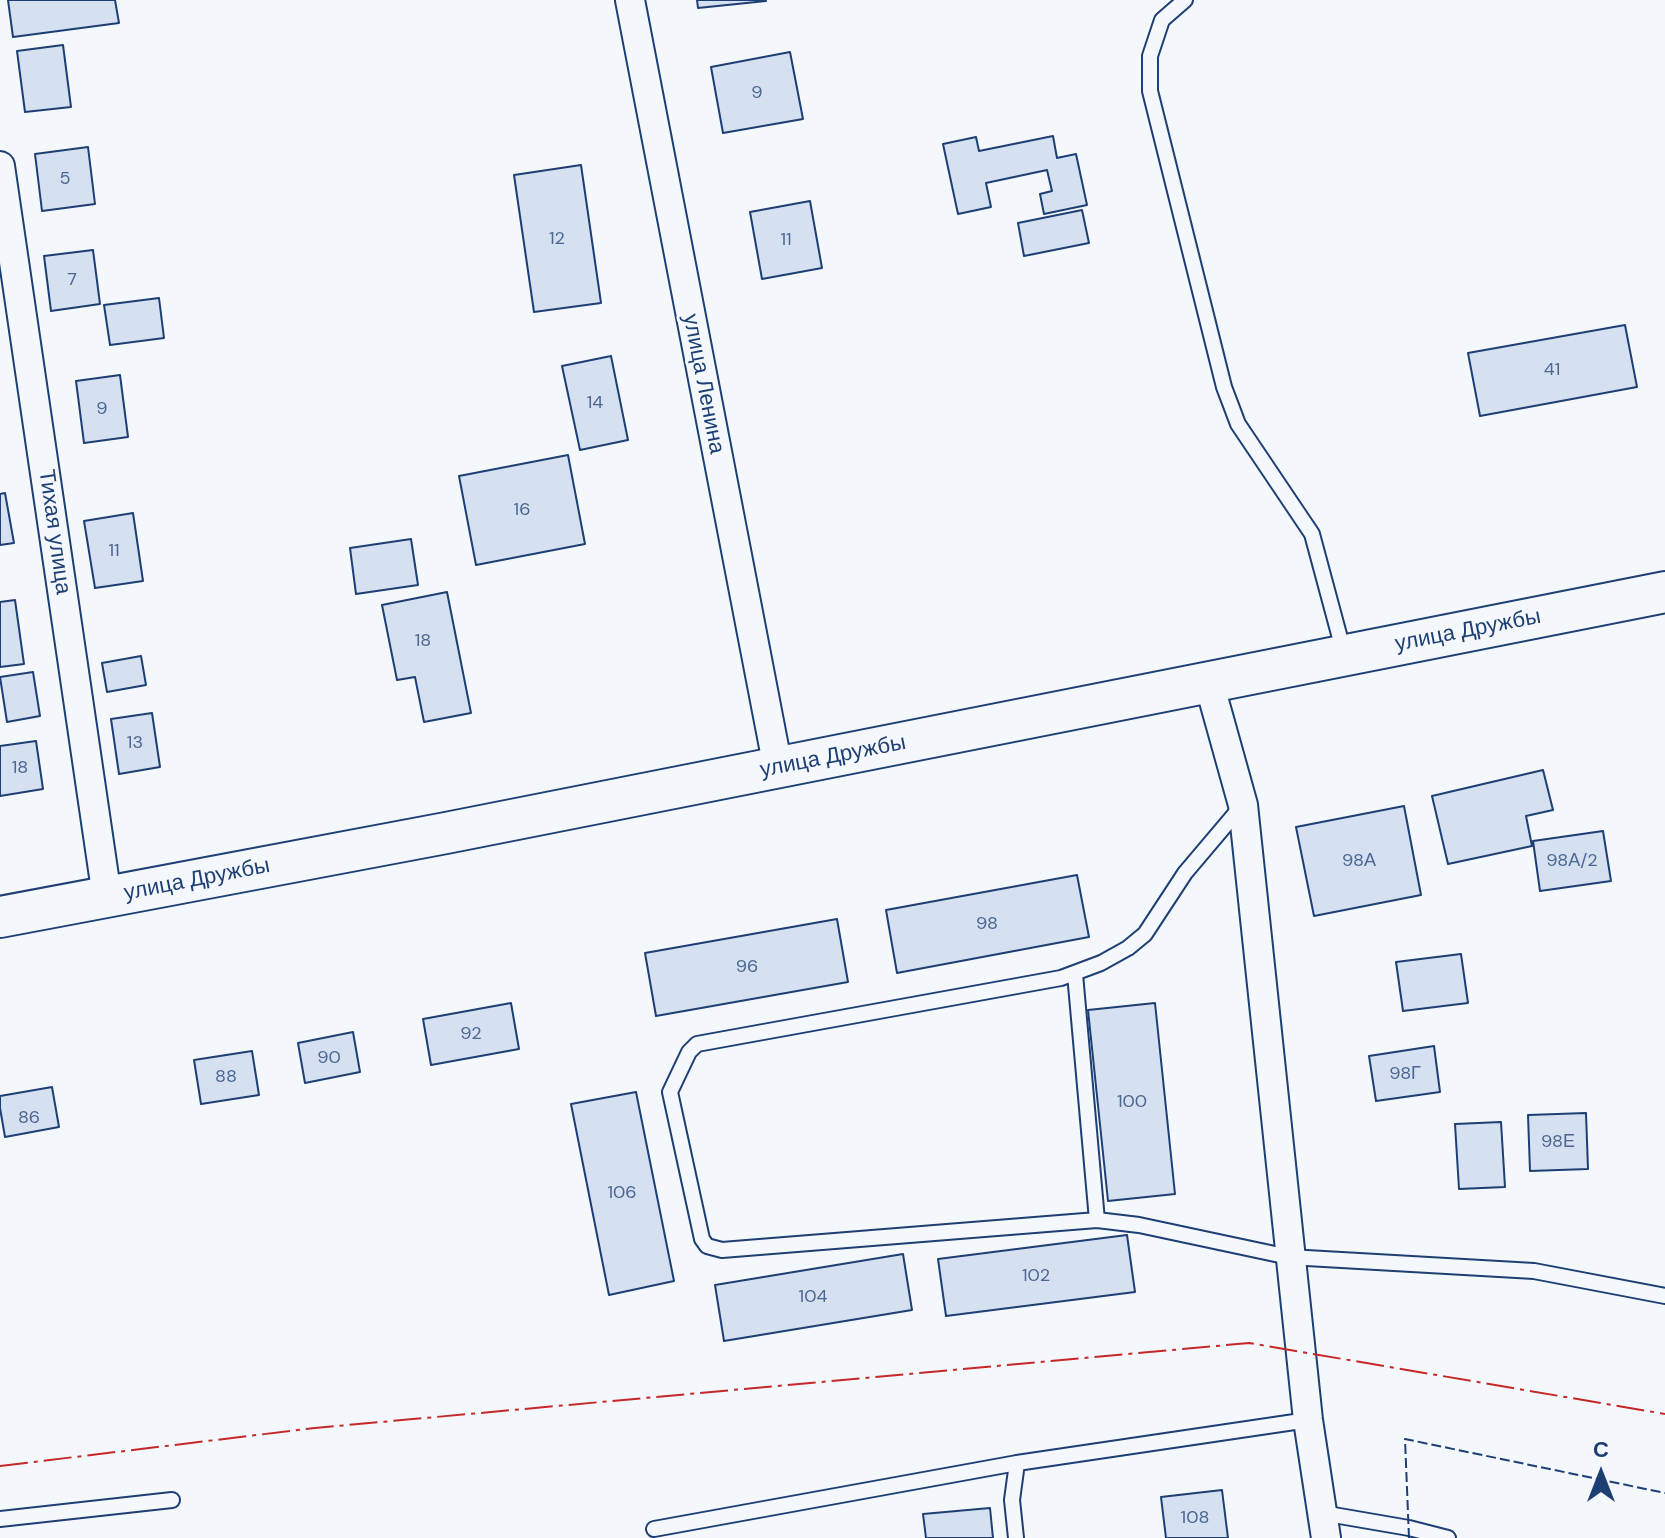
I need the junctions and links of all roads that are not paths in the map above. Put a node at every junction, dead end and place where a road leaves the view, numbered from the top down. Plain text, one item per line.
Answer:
1 (630, 0) edge
2 (1185, 0) edge
3 (0, 166) edge
4 (1665, 592) edge
5 (1345, 655) junction
6 (1209, 683) junction
7 (778, 768) junction
8 (1243, 805) junction
9 (107, 897) junction
10 (0, 917) edge
11 (1075, 974) junction
12 (1097, 1220) junction
13 (1289, 1257) junction
14 (1665, 1296) edge
15 (1308, 1420) junction
16 (1017, 1463) junction
17 (172, 1500) dead end
18 (0, 1519) edge
19 (1324, 1526) edge
20 (654, 1529) dead end
21 (1016, 1538) edge
22 (1448, 1538) edge

1 - 7 street, улица Ленина
2 - 5 lane
3 - 9 street, Тихая улица
4 - 5 main road, улица Дружбы
5 - 6 main road, улица Дружбы
6 - 7 main road, улица Дружбы
6 - 8 street
7 - 9 main road, улица Дружбы
8 - 11 lane
8 - 13 street
9 - 10 main road, улица Дружбы
11 - 12 lane
11 - 12 lane
12 - 13 lane
13 - 14 lane
13 - 15 street
15 - 16 lane
15 - 19 street
16 - 20 lane
16 - 21 lane
17 - 18 lane
19 - 22 lane

